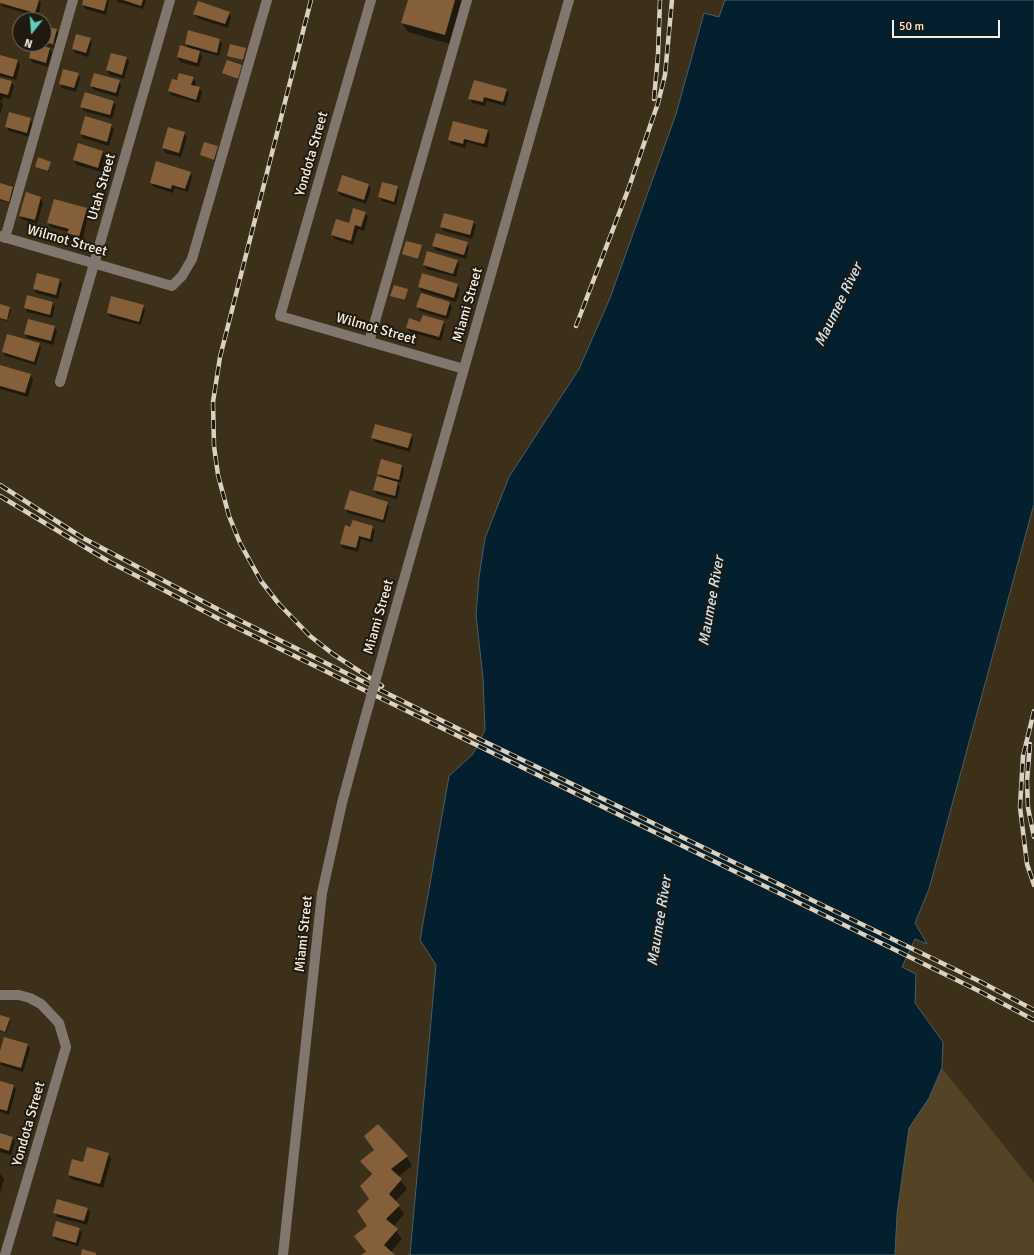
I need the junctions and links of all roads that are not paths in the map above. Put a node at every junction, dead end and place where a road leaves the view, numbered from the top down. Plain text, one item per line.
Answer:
1 (73, 0) edge
2 (170, 0) edge
3 (267, 0) edge
4 (371, 0) edge
5 (467, 0) edge
6 (569, 0) edge
7 (2, 237) edge
8 (94, 264) junction
9 (280, 316) joint
10 (369, 342) junction
11 (464, 369) junction
12 (60, 382) dead end
13 (0, 995) edge
14 (5, 1255) edge
15 (283, 1255) edge

1 - 7 street
2 - 8 street, Utah Street
3 - 8 street, Wilmot Street
4 - 9 street, Yondota Street
5 - 10 street
6 - 11 street, Miami Street
7 - 8 street, Wilmot Street
8 - 12 street, Utah Street
9 - 10 street, Wilmot Street
10 - 11 street, Wilmot Street
11 - 15 street, Miami Street, bridge
13 - 14 street, Yondota Street

